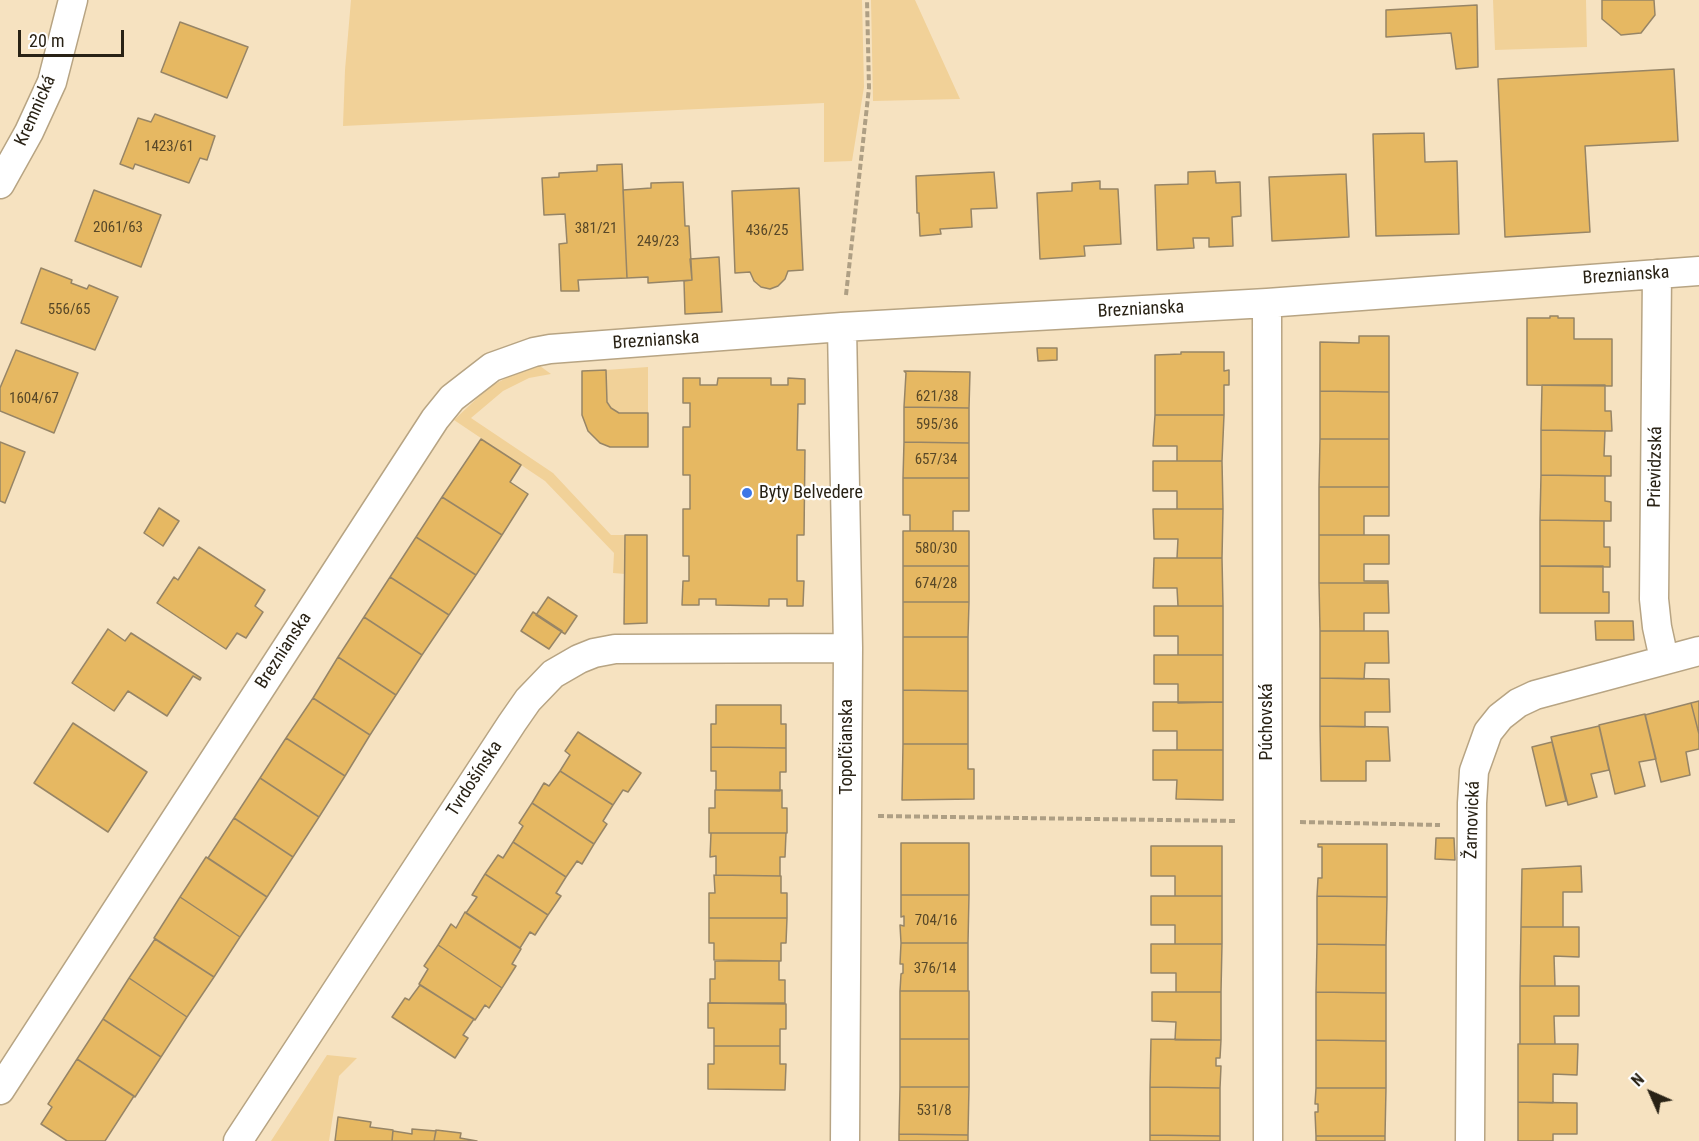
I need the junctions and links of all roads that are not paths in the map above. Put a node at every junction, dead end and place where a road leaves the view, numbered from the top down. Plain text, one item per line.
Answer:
1 (73, 0) edge
2 (0, 184) edge
3 (1699, 271) edge
4 (1657, 274) junction
5 (1267, 303) junction
6 (843, 340) junction
7 (848, 648) junction
8 (1699, 651) edge
9 (1664, 659) junction
10 (0, 1090) edge
11 (238, 1141) edge
12 (844, 1141) edge
13 (1268, 1141) edge
14 (1470, 1141) edge

1 - 2 street, Kremnická
3 - 4 street, Breznianska
4 - 5 street, Breznianska
4 - 9 street, Prievidzská
5 - 6 street, Breznianska
5 - 13 street, Púchovská
6 - 7 street, Topoľčianska
6 - 10 street, Breznianska
7 - 11 street, Tvrdošínska
7 - 12 street, Topoľčianska
8 - 9 street, Žarnovická
9 - 14 street, Žarnovická

